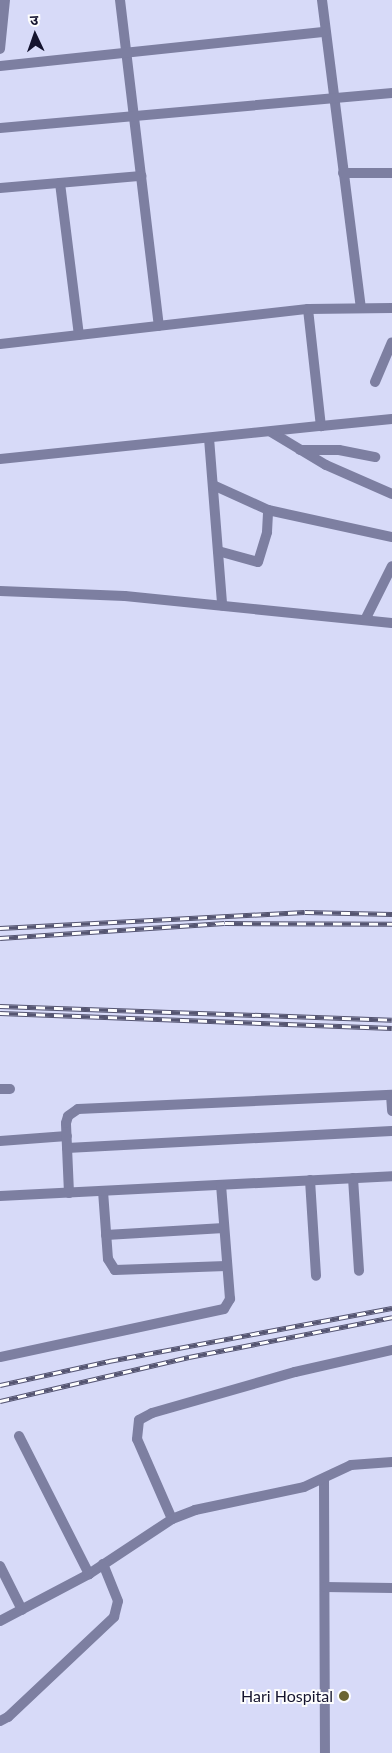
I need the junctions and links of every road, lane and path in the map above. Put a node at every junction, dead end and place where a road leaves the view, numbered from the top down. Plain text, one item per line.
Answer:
1 (5, 0) edge
2 (120, 0) edge
3 (322, 0) edge
4 (325, 32) junction
5 (0, 49) edge
6 (127, 55) junction
7 (0, 66) edge
8 (392, 93) edge
9 (334, 100) junction
10 (135, 118) junction
11 (0, 128) edge
12 (392, 173) edge
13 (344, 174) junction
14 (141, 176) junction
15 (60, 183) junction
16 (0, 188) edge
17 (360, 307) junction
18 (392, 308) edge
19 (308, 309) junction
20 (158, 326) junction
21 (79, 335) junction
22 (392, 342) edge
23 (0, 344) edge
24 (375, 382) dead end
25 (392, 419) edge
26 (321, 426) junction
27 (271, 432) junction
28 (209, 438) junction
29 (299, 450) junction
30 (375, 457) dead end
31 (0, 459) edge
32 (213, 485) junction
33 (392, 494) edge
34 (268, 510) junction
35 (392, 538) edge
36 (218, 551) junction
37 (392, 566) edge
38 (0, 590) edge
39 (222, 605) junction
40 (365, 620) junction
41 (392, 623) edge
42 (392, 1095) edge
43 (392, 1111) edge
44 (392, 1131) edge
45 (67, 1136) junction
46 (0, 1141) edge
47 (67, 1148) junction
48 (392, 1176) edge
49 (353, 1178) junction
50 (310, 1180) junction
51 (221, 1185) junction
52 (103, 1191) junction
53 (69, 1193) junction
54 (0, 1196) edge
55 (224, 1228) junction
56 (106, 1235) junction
57 (226, 1266) junction
58 (359, 1271) dead end
59 (316, 1276) dead end
60 (392, 1350) edge
61 (0, 1357) edge
62 (19, 1436) dead end
63 (392, 1462) edge
64 (324, 1480) junction
65 (172, 1519) junction
66 (102, 1564) junction
67 (0, 1566) edge
68 (89, 1574) junction
69 (324, 1587) junction
70 (392, 1588) edge
71 (22, 1610) junction
72 (0, 1621) edge
73 (0, 1720) edge
74 (325, 1753) edge

1 - 5 street
2 - 6 street
3 - 4 street
4 - 6 street
4 - 9 street
6 - 7 street
6 - 10 street
8 - 9 street
9 - 10 street
9 - 13 street
10 - 11 street
10 - 14 street
12 - 13 street
13 - 17 street
14 - 15 street
14 - 20 street
15 - 16 street
15 - 21 street
17 - 18 street
17 - 19 street
19 - 20 street
19 - 26 street
20 - 21 street
21 - 23 street
22 - 24 street
25 - 26 street
26 - 27 street
27 - 28 street
27 - 29 street
28 - 31 street
28 - 32 street
29 - 30 street
29 - 33 street
32 - 34 street
32 - 36 street
34 - 35 street
34 - 36 street
36 - 39 street
37 - 40 street
38 - 39 street
39 - 40 street
40 - 41 street
42 - 43 street
42 - 45 street
44 - 47 street
45 - 46 street
45 - 47 street
47 - 53 street
48 - 49 street
49 - 50 street
49 - 58 street
50 - 51 street
50 - 59 street
51 - 52 street
51 - 55 street
52 - 53 street
52 - 56 street
53 - 54 street
55 - 56 street
55 - 57 street
56 - 57 street
57 - 61 street
60 - 65 street
62 - 68 street
63 - 64 street
64 - 65 street
64 - 69 street
65 - 66 street
66 - 68 street
66 - 73 street
67 - 71 street
68 - 71 street
69 - 70 street
69 - 74 street
71 - 72 street

